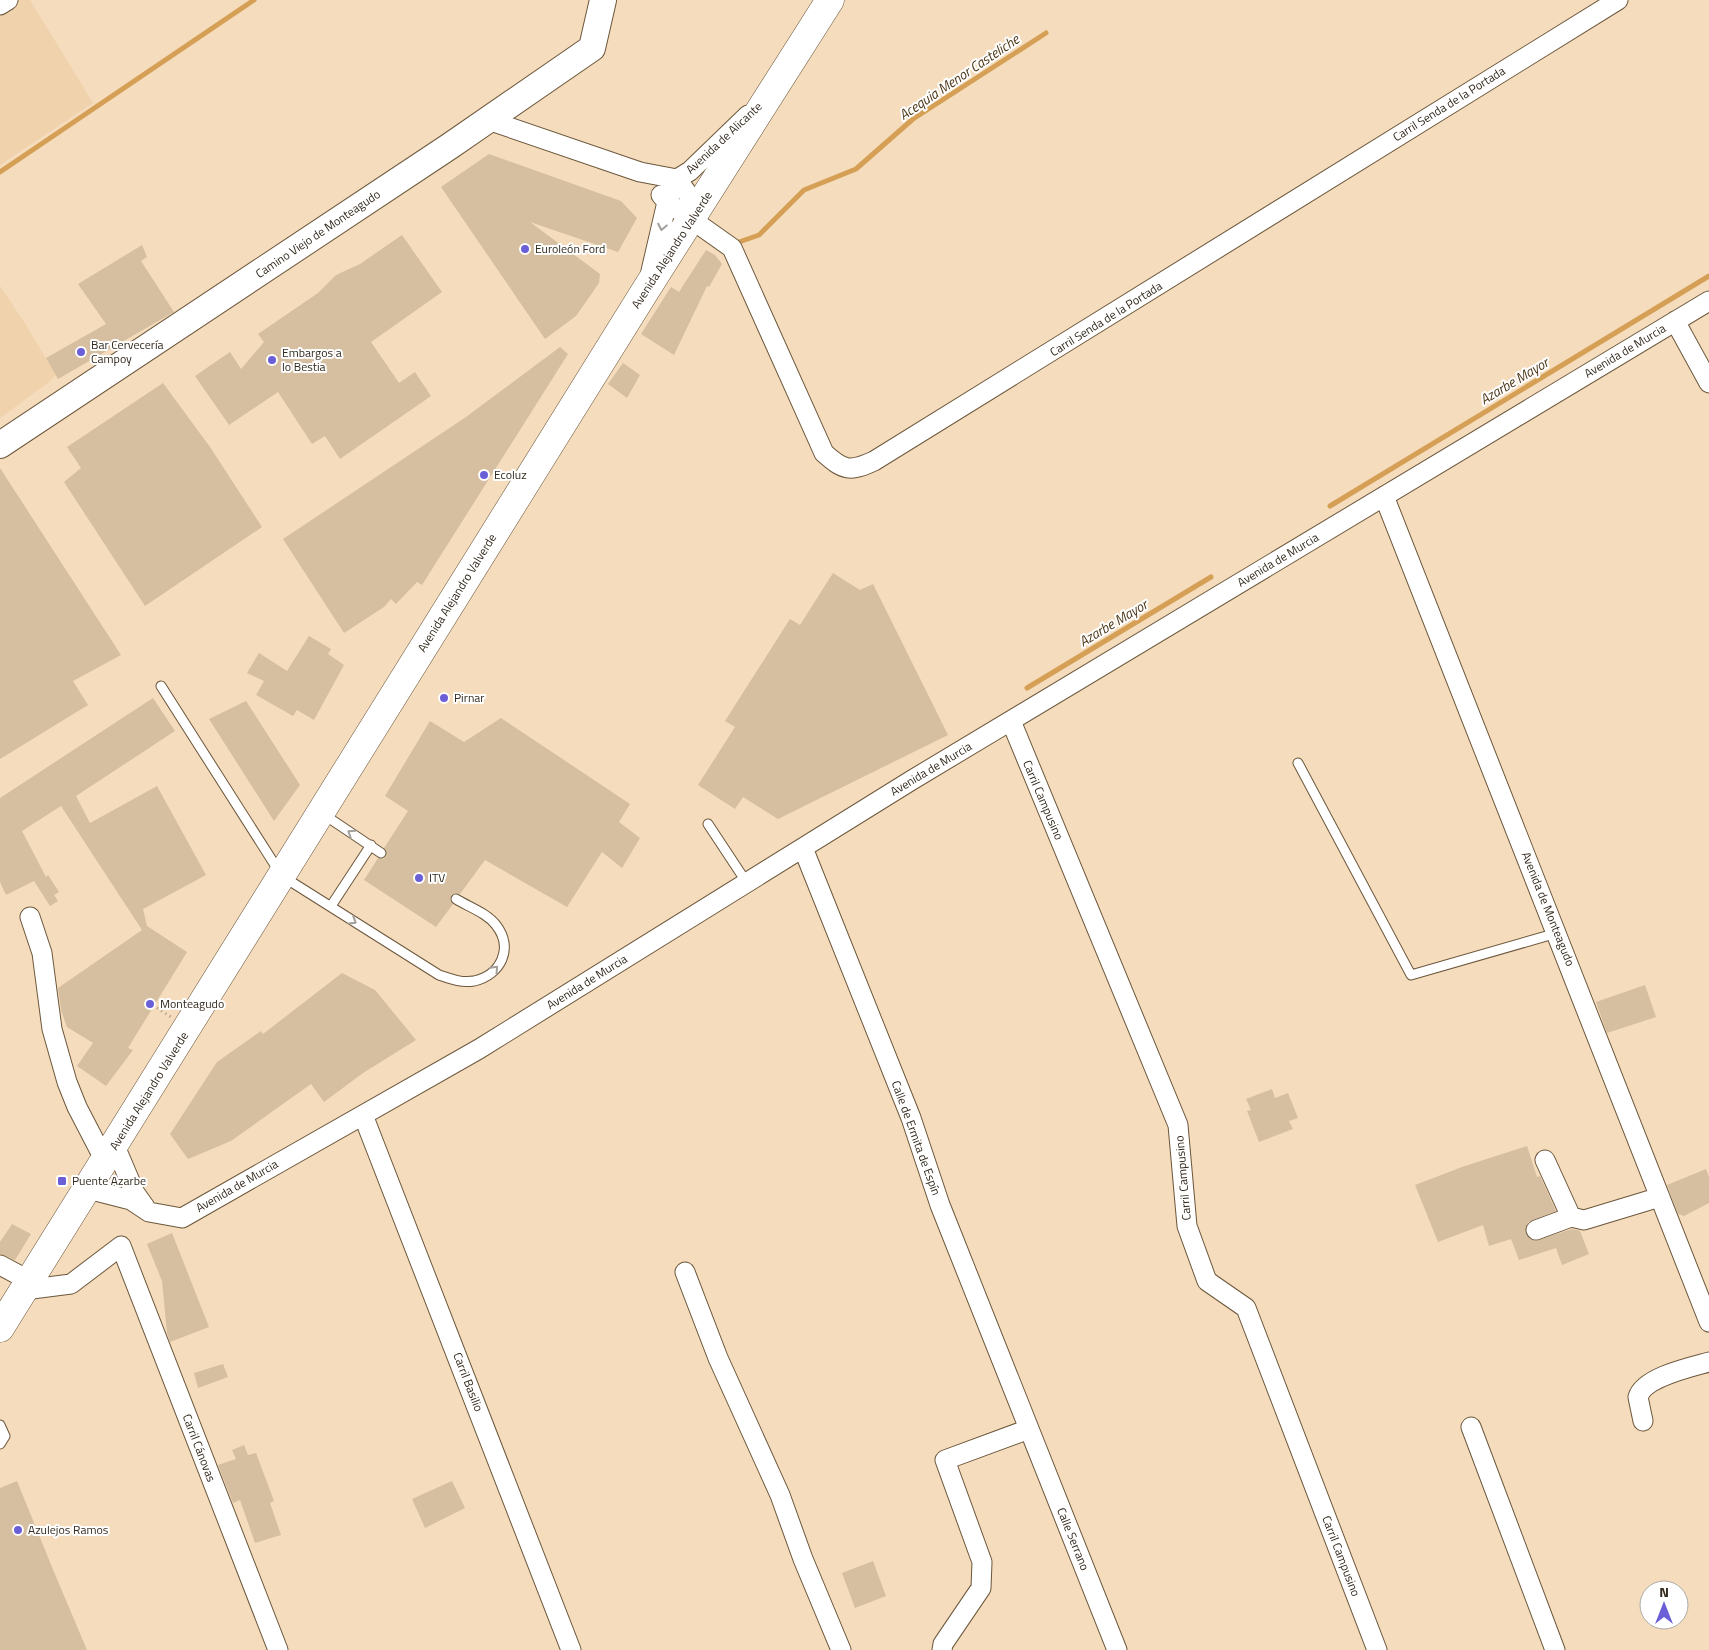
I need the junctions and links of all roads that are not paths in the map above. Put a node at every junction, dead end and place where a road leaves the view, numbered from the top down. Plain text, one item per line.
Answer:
1 (8, 0) edge
2 (604, 0) edge
3 (830, 0) edge
4 (1618, 0) edge
5 (0, 4) edge
6 (770, 94) junction
7 (488, 120) junction
8 (640, 172) junction
9 (677, 180) junction
10 (666, 202) junction
11 (695, 214) junction
12 (646, 288) junction
13 (1709, 301) edge
14 (1675, 321) junction
15 (1709, 383) edge
16 (0, 444) edge
17 (1384, 496) junction
18 (161, 686) dead end
19 (1010, 721) junction
20 (1298, 763) dead end
21 (321, 813) junction
22 (708, 824) dead end
23 (371, 845) junction
24 (803, 848) junction
25 (381, 853) dead end
26 (282, 876) junction
27 (747, 883) junction
28 (456, 899) dead end
29 (331, 906) junction
30 (30, 917) dead end
31 (1557, 933) junction
32 (363, 1115) junction
33 (110, 1154) junction
34 (1545, 1160) dead end
35 (88, 1189) junction
36 (1660, 1197) junction
37 (149, 1212) junction
38 (1571, 1217) junction
39 (1536, 1230) dead end
40 (0, 1265) edge
41 (685, 1272) dead end
42 (27, 1285) junction
43 (1709, 1322) edge
44 (0, 1328) edge
45 (1709, 1362) edge
46 (1643, 1421) dead end
47 (0, 1425) edge
48 (1470, 1427) dead end
49 (1029, 1429) junction
50 (0, 1444) edge
51 (278, 1650) edge
52 (571, 1650) edge
53 (841, 1650) edge
54 (942, 1650) edge
55 (1117, 1650) edge
56 (1377, 1650) edge
57 (1555, 1650) edge

1 - 5 street
2 - 7 street, Camino Viejo de Monteagudo
3 - 6 main road, Avenida Alejandro Valverde
4 - 11 street, Carril Senda de la Portada
6 - 9 street, Avenida de Alicante
6 - 11 main road, Avenida Alejandro Valverde
7 - 8 street, Avenida de Alicante
7 - 16 street, Camino Viejo de Monteagudo
8 - 9 street, Avenida de Alicante
8 - 10 street
9 - 10 street, Avenida de Alicante
9 - 11 street, Avenida de Alicante
10 - 11 street
10 -> 12 street, Avenida de Alicante
11 - 12 main road, Avenida Alejandro Valverde
12 - 21 main road, Avenida Alejandro Valverde
13 - 14 street, Avenida de Murcia
14 - 15 street
14 - 17 street, Avenida de Murcia
17 - 19 street, Avenida de Murcia
17 - 31 street, Avenida de Monteagudo
18 - 26 lane
19 - 24 street, Avenida de Murcia
19 - 56 street, Carril Campusino
20 - 31 lane
23 -> 21 lane
21 - 26 main road, Avenida Alejandro Valverde
22 - 27 lane
23 - 25 lane
23 - 29 lane
24 - 27 street, Avenida de Murcia
24 - 49 street, Calle de Ermita de Espín
26 - 29 lane
26 - 33 main road, Avenida Alejandro Valverde
27 - 32 street, Avenida de Murcia
29 -> 28 lane
30 - 33 street
31 - 36 street, Avenida de Monteagudo
32 - 37 street, Avenida de Murcia
32 - 52 street, Carril Basilio
33 - 35 main road, Avenida Alejandro Valverde
33 - 37 street
34 - 38 street
35 - 37 street, Avenida de Murcia
35 - 42 main road
36 - 38 street
36 - 43 street, Avenida de Monteagudo
38 - 39 street
40 - 42 street
41 - 53 street
42 - 44 main road
42 - 51 street, Carril Cánovas
45 - 46 street
47 - 50 lane
48 - 57 street
49 - 54 street
49 - 55 street, Calle Serrano

